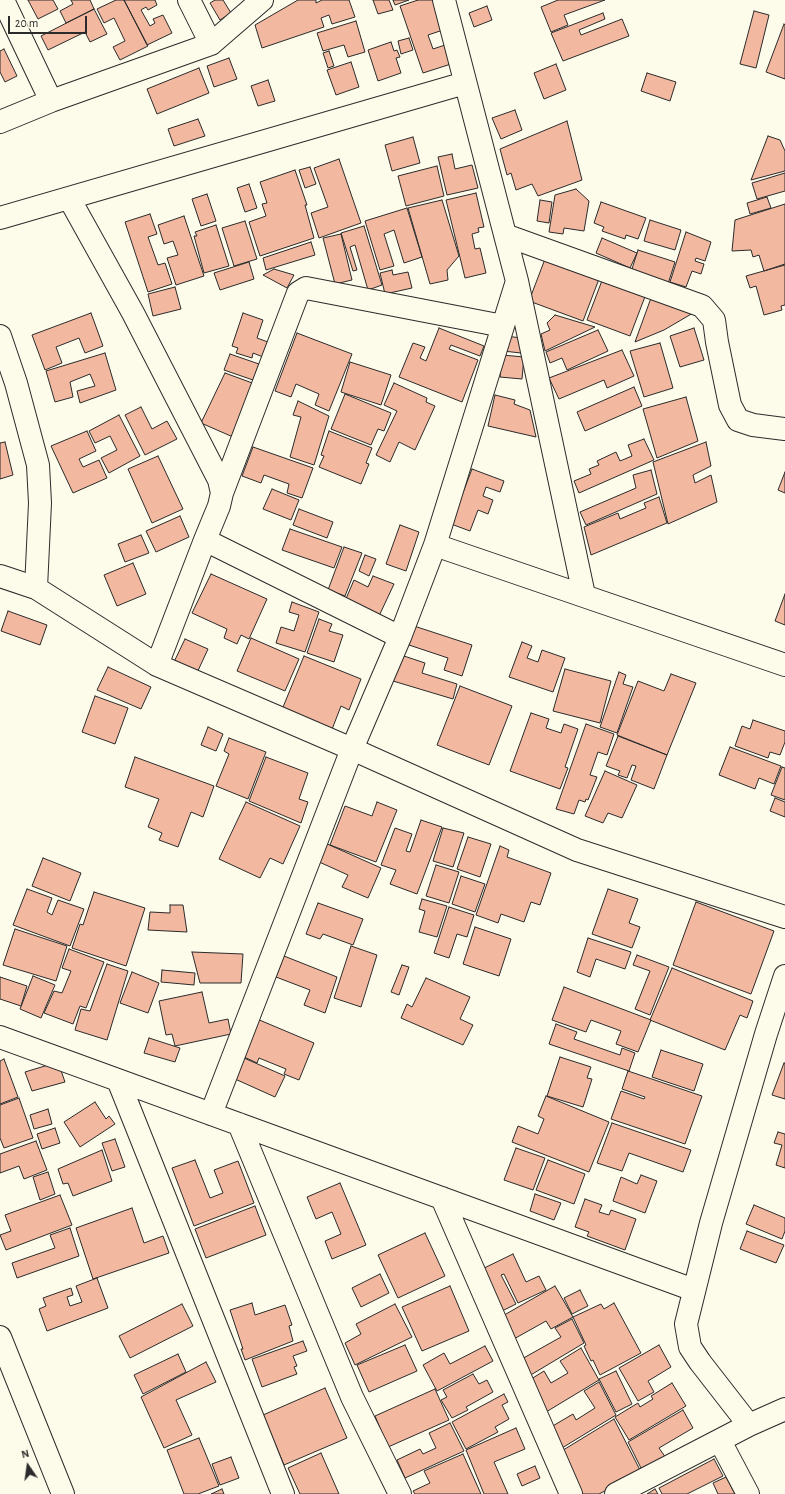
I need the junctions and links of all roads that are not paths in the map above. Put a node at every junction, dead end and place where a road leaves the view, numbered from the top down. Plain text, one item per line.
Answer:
1 (3, 0) edge
2 (188, 0) edge
3 (262, 0) edge
4 (444, 0) edge
5 (211, 44) junction
6 (465, 83) junction
7 (52, 101) junction
8 (0, 122) edge
9 (69, 198) junction
10 (0, 218) edge
11 (505, 235) junction
12 (517, 281) junction
13 (502, 326) junction
14 (0, 336) edge
15 (785, 429) edge
16 (222, 493) junction
17 (204, 540) junction
18 (435, 545) junction
19 (0, 576) edge
20 (36, 588) junction
21 (584, 595) junction
22 (400, 637) junction
23 (157, 665) junction
24 (785, 665) edge
25 (352, 748) junction
26 (785, 917) edge
27 (785, 976) edge
28 (0, 1037) edge
29 (118, 1080) junction
30 (212, 1114) junction
31 (239, 1124) junction
32 (442, 1198) junction
33 (694, 1290) junction
34 (0, 1337) edge
35 (785, 1409) edge
36 (749, 1425) junction
37 (720, 1441) junction
38 (63, 1494) edge
39 (283, 1494) edge
40 (400, 1494) edge
41 (571, 1494) edge
42 (616, 1494) edge
43 (748, 1494) edge

1 - 7 street
2 - 5 street
3 - 5 street
4 - 6 street
5 - 7 street
6 - 9 street
6 - 11 street
7 - 8 street
9 - 10 street
9 - 16 street
11 - 12 street
11 - 15 street
12 - 13 street
12 - 21 street
13 - 16 street
13 - 18 street
14 - 20 street
16 - 17 street
17 - 22 street
17 - 23 street
18 - 21 street
18 - 22 street
19 - 20 street
20 - 23 street
21 - 24 street
22 - 25 street
23 - 25 street
25 - 26 street
25 - 30 street
27 - 33 street
28 - 29 street
29 - 30 street
29 - 39 street
30 - 31 street
31 - 32 street
31 - 40 street
32 - 33 street
32 - 41 street
33 - 36 street
34 - 38 street
35 - 36 street
36 - 37 street
37 - 42 street
37 - 43 street

